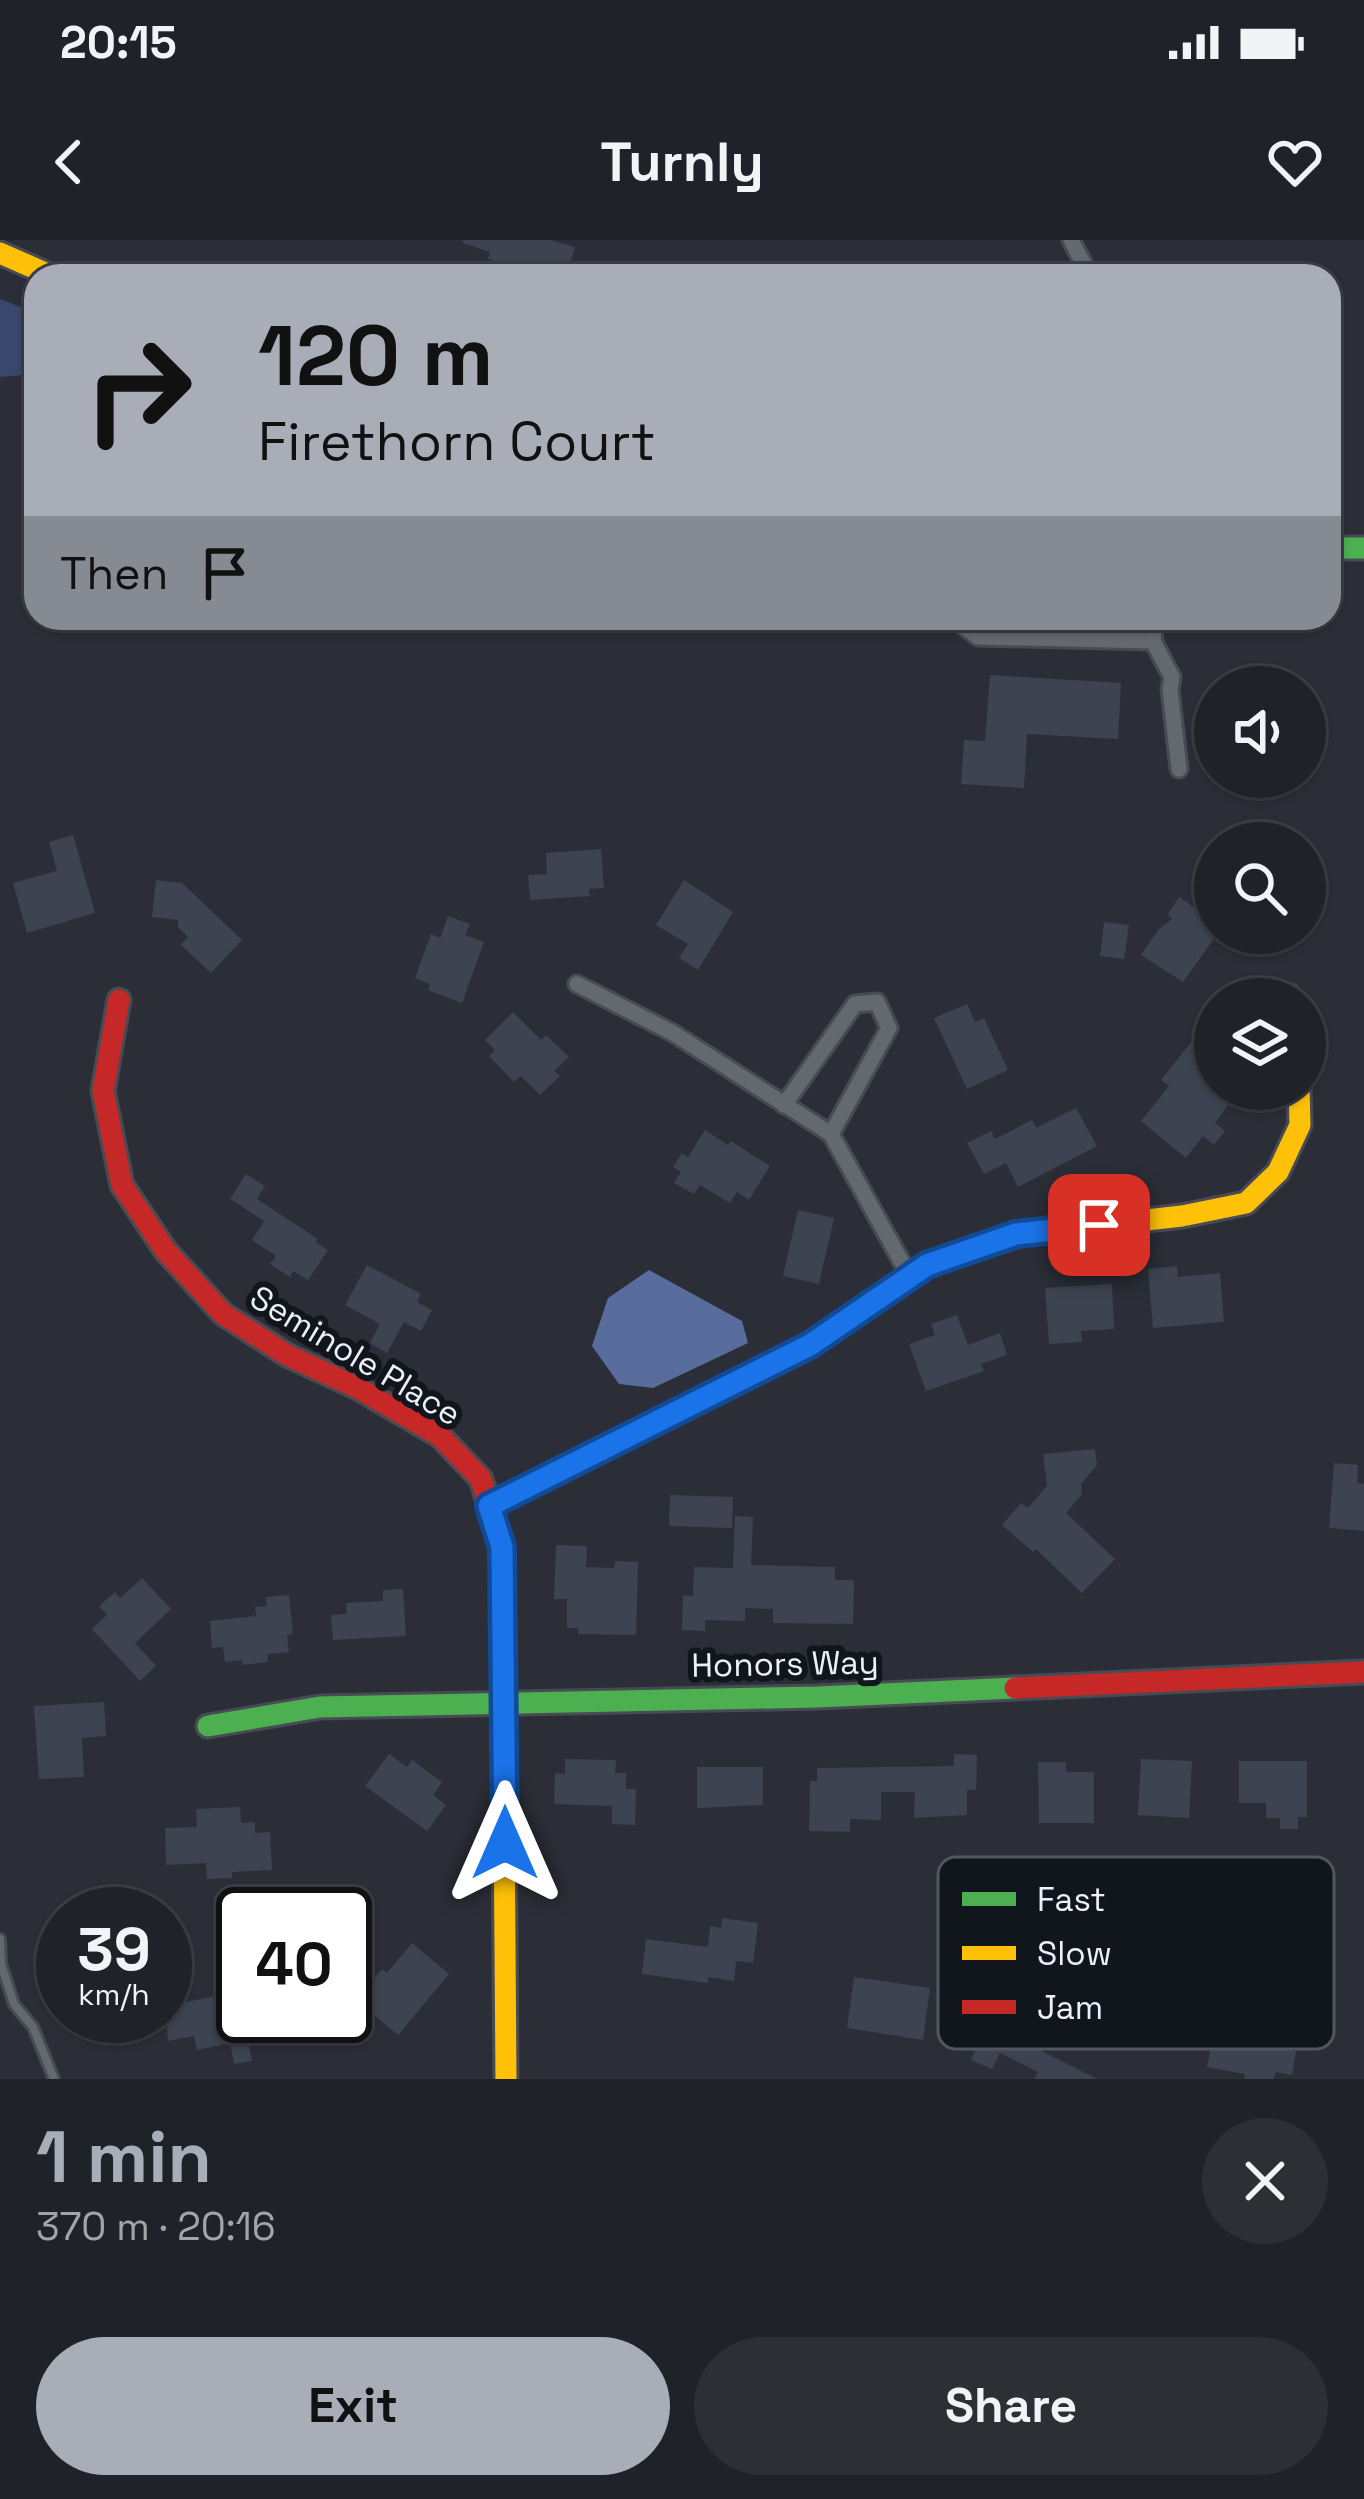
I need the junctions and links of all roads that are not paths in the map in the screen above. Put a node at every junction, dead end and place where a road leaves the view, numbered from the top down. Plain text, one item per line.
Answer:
1 (968, 630) edge
2 (1154, 630) edge
3 (1153, 641) junction
4 (1179, 769) dead end
5 (577, 984) dead end
6 (119, 1000) dead end
7 (784, 1105) junction
8 (1300, 1110) edge
9 (831, 1134) junction
10 (910, 1276) junction
11 (489, 1506) junction
12 (1364, 1672) edge
13 (505, 1701) junction
14 (208, 1726) dead end
15 (0, 1939) edge
16 (53, 2079) edge
17 (506, 2079) edge

1 - 3 street
2 - 3 street
3 - 4 street
5 - 7 street
6 - 11 street, Seminole Place
7 - 9 street
7 - 9 street
8 - 10 street
9 - 10 street
10 - 11 street
11 - 13 street, Seminole Place
12 - 13 street, Honors Way
13 - 14 street, Honors Way
13 - 17 street, Seminole Place
15 - 16 lane

